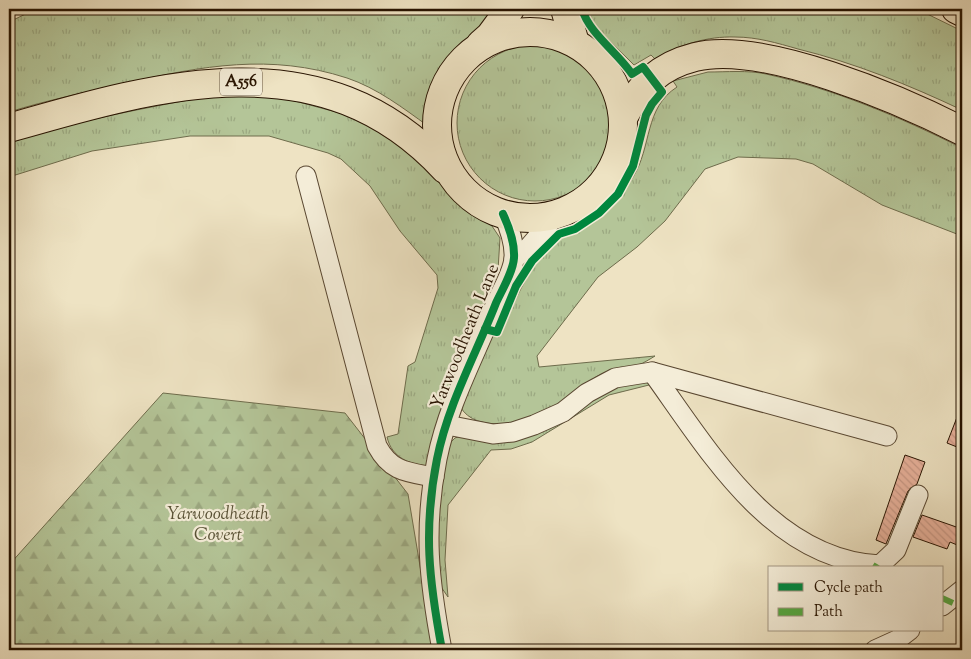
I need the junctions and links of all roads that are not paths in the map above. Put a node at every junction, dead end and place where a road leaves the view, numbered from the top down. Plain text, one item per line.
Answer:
1 (510, 9) edge
2 (565, 9) edge
3 (956, 9) edge
4 (962, 12) edge
5 (575, 43) junction
6 (472, 51) junction
7 (623, 118) junction
8 (9, 128) edge
9 (962, 130) edge
10 (450, 174) junction
11 (306, 176) dead end
12 (503, 214) junction
13 (558, 214) junction
14 (514, 259) junction
15 (652, 372) junction
16 (448, 425) junction
17 (887, 436) dead end
18 (434, 477) junction
19 (918, 495) dead end
20 (962, 590) edge
21 (944, 604) edge
22 (907, 632) edge
23 (442, 650) edge
24 (875, 650) edge

1 - 6 highway
2 - 5 highway
3 - 4 highway
5 - 6 highway
5 - 7 highway
6 - 10 highway
7 - 9 highway
7 - 13 highway
8 - 10 highway, A556
10 - 12 highway
11 - 18 street
12 - 13 highway
12 - 14 street, Yarwoodheath Lane
13 - 14 street, Yarwoodheath Lane
14 - 16 street, Yarwoodheath Lane
15 - 16 street
15 - 17 street
15 - 19 street
16 - 18 street, Yarwoodheath Lane
18 - 23 street, Yarwoodheath Lane
20 - 21 street
22 - 24 street

